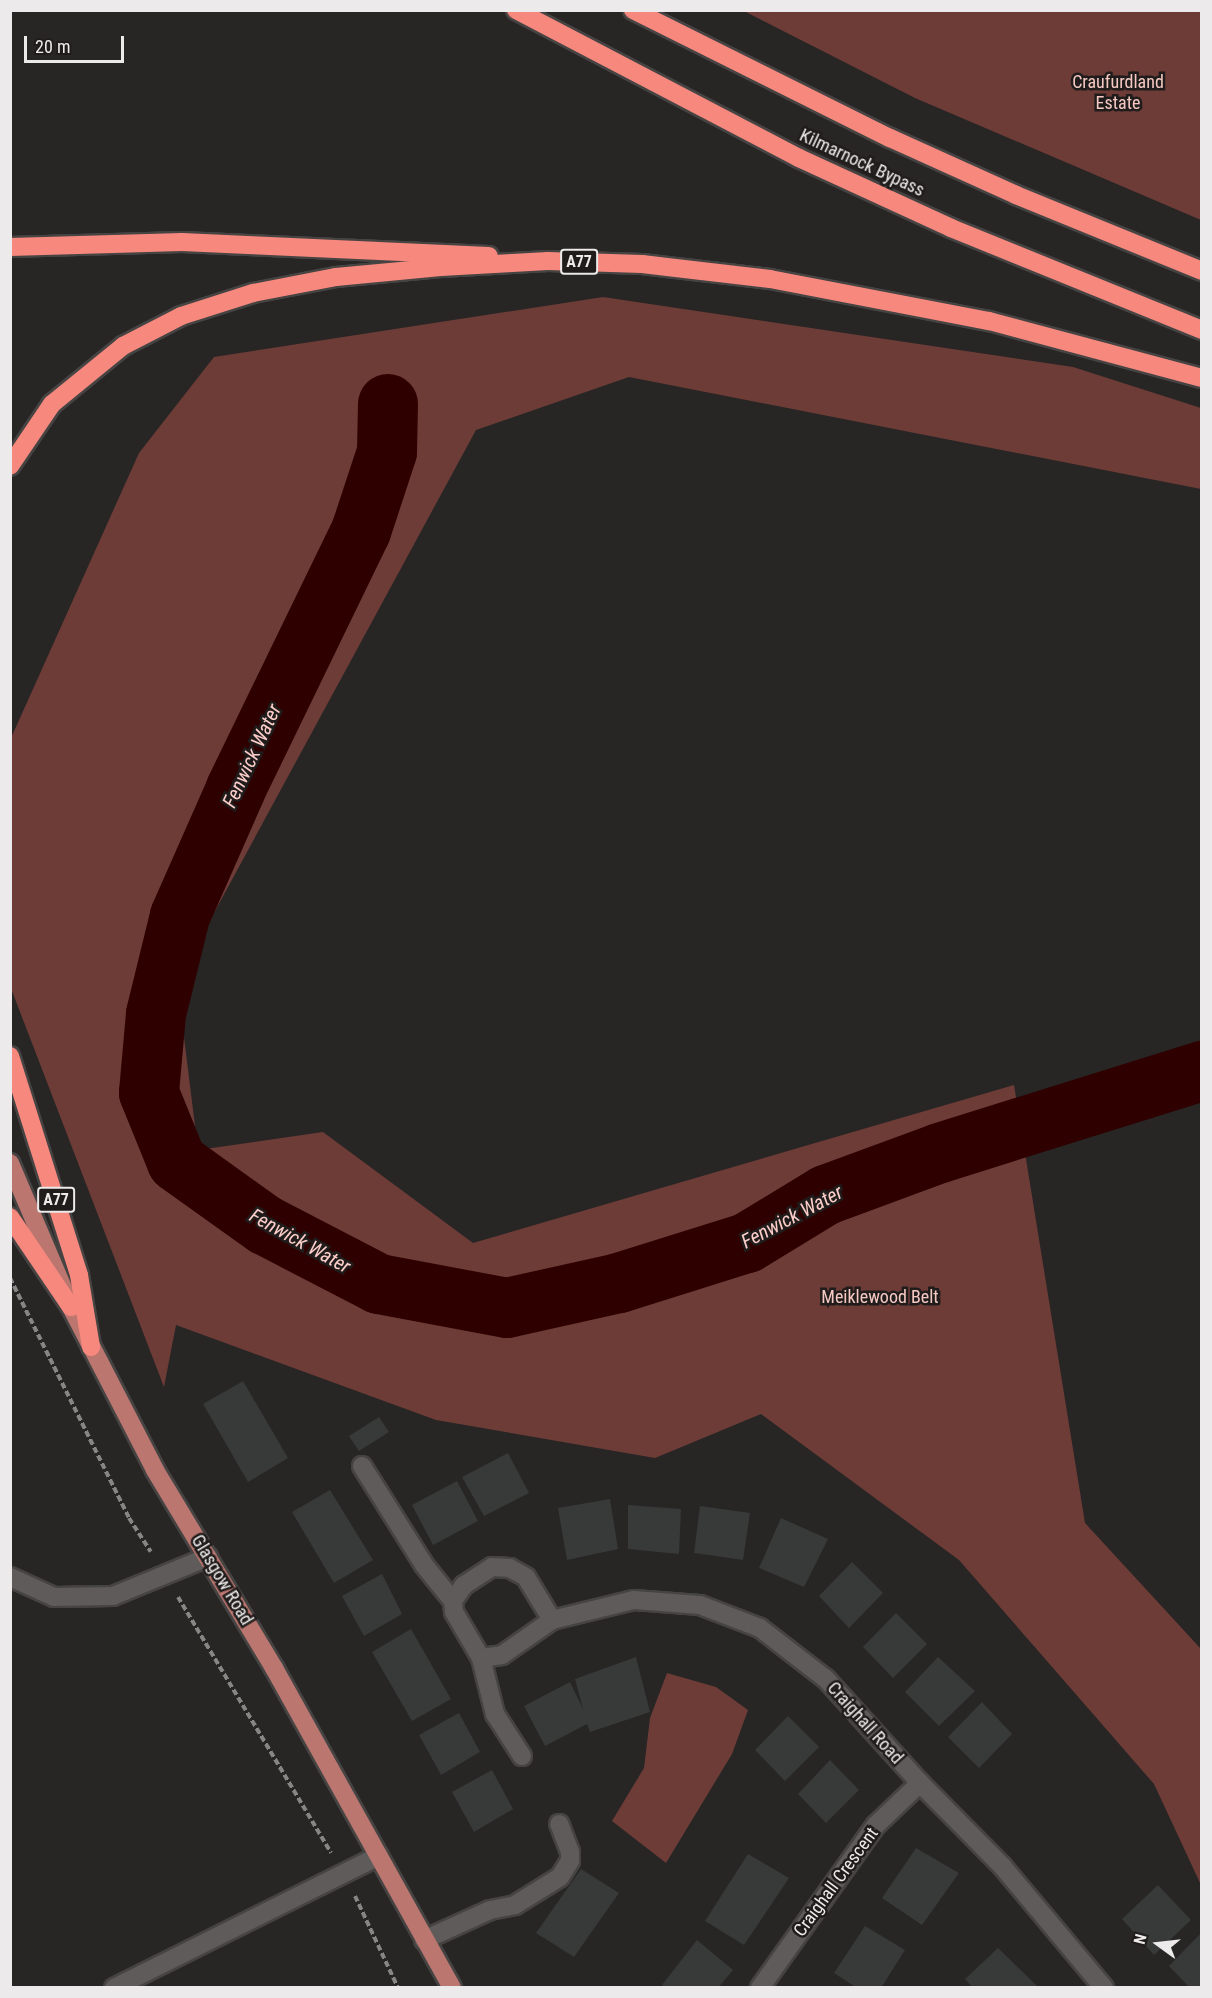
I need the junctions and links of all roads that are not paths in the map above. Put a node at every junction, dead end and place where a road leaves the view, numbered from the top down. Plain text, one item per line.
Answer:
1 (516, 10) edge
2 (633, 10) edge
3 (10, 247) edge
4 (548, 261) junction
5 (1202, 271) edge
6 (1202, 330) edge
7 (1202, 378) edge
8 (10, 466) edge
9 (10, 1056) edge
10 (10, 1163) edge
11 (10, 1217) edge
12 (71, 1307) junction
13 (91, 1347) junction
14 (362, 1466) dead end
15 (208, 1557) junction
16 (10, 1577) edge
17 (453, 1601) junction
18 (552, 1620) junction
19 (481, 1658) junction
20 (522, 1756) dead end
21 (920, 1784) junction
22 (559, 1824) dead end
23 (379, 1857) junction
24 (424, 1940) junction
25 (1094, 1984) edge
26 (114, 1988) edge
27 (452, 1988) edge
28 (760, 1988) edge

1 - 6 highway, Kilmarnock Bypass
2 - 5 highway, Kilmarnock Bypass
3 - 4 highway, A77
4 - 7 highway, A77
4 - 8 highway, A77
9 - 13 highway, A77
10 - 12 main road, Glasgow Road
11 - 12 highway, A77
12 - 13 main road, Glasgow Road
13 - 15 main road, Glasgow Road
14 - 17 street
15 - 16 street
15 - 23 main road, Glasgow Road
17 - 18 street
17 - 19 street
18 - 19 street, Craighall Road
18 - 21 street, Craighall Road
19 - 20 street
21 - 25 street, Craighall Road
21 - 28 street, Craighall Crescent
22 - 24 street
23 - 24 main road, Glasgow Road
23 - 26 street
24 - 27 main road, Glasgow Road

